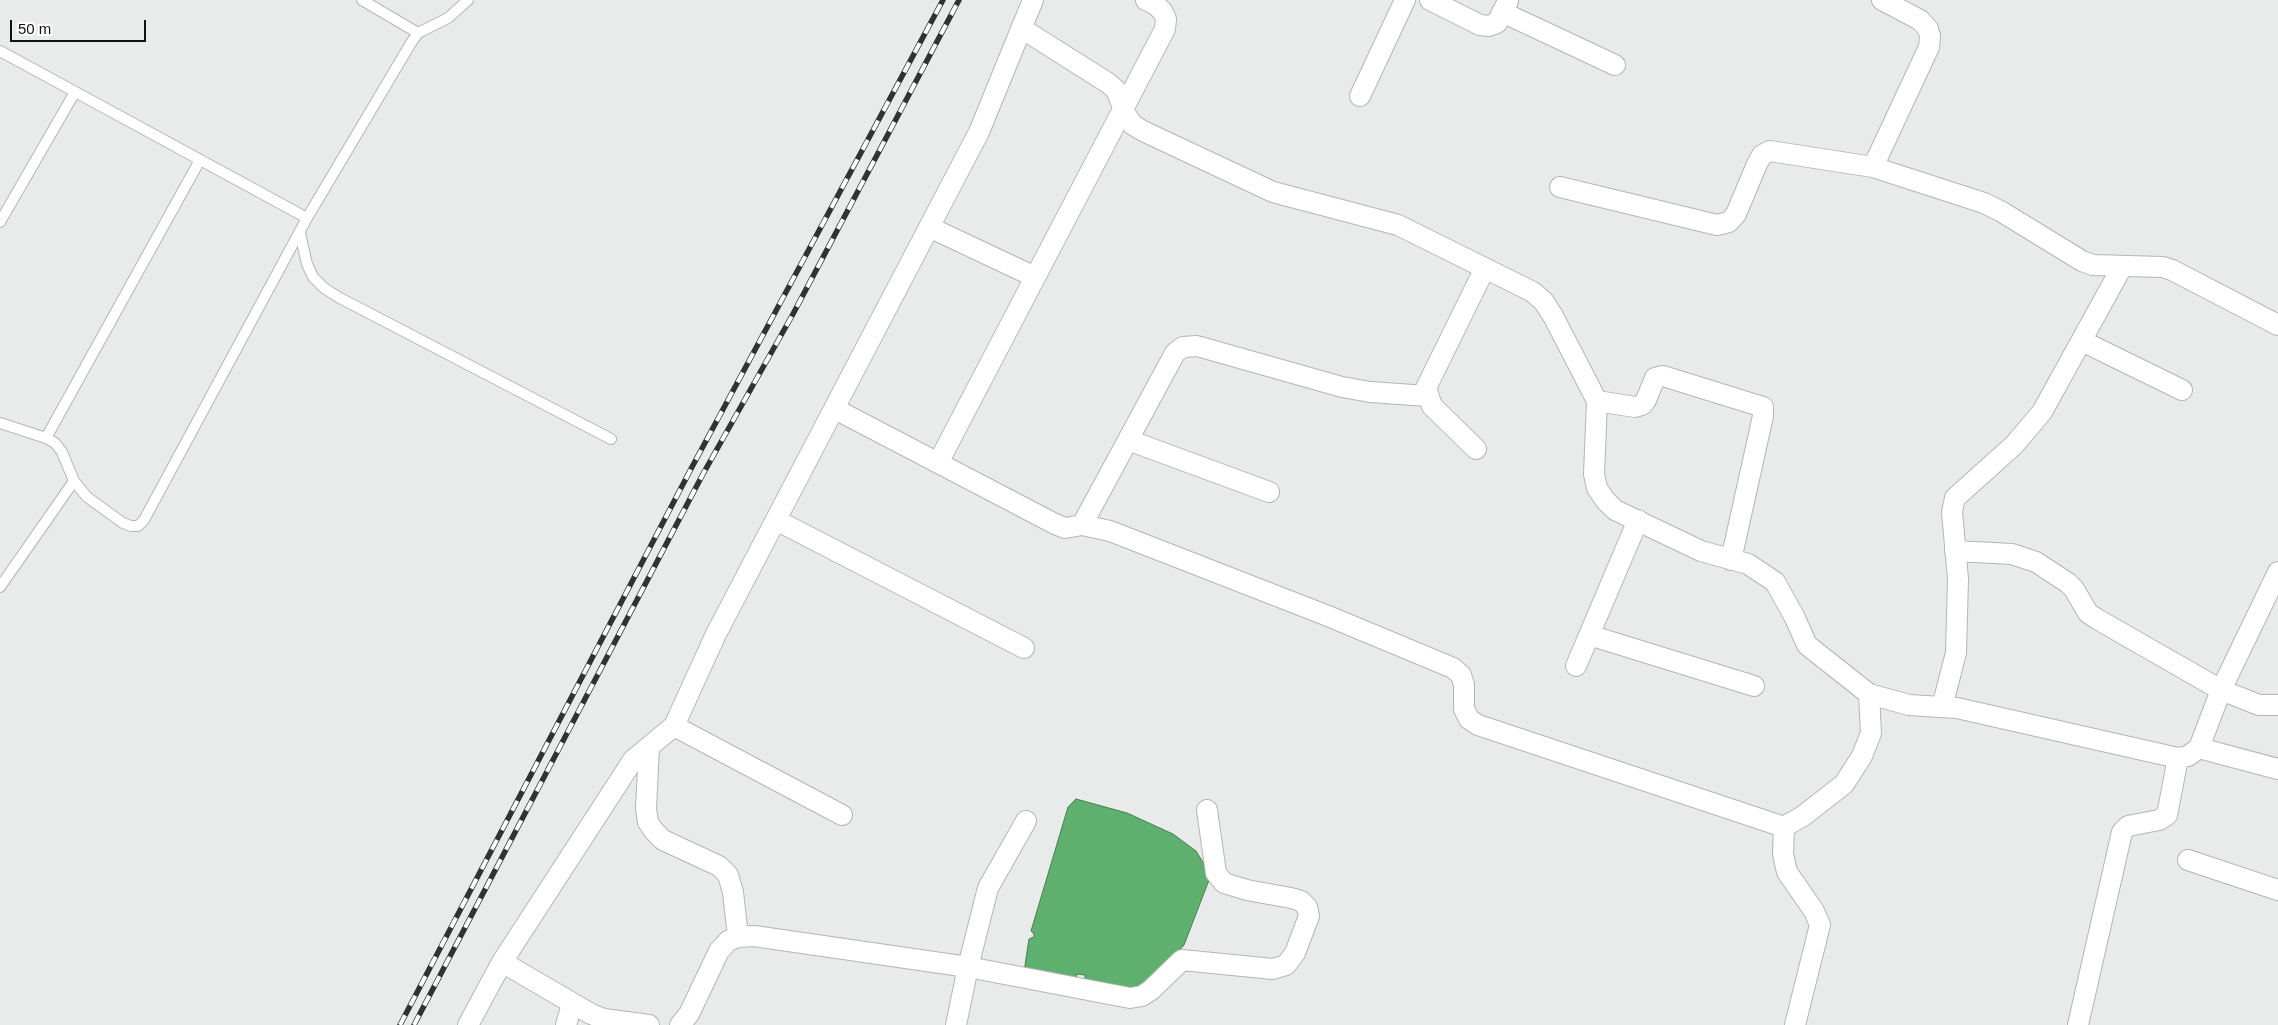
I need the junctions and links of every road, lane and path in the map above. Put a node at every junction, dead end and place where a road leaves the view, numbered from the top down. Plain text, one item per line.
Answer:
1 (362, 0) edge
2 (468, 0) edge
3 (1033, 0) edge
4 (1146, 0) edge
5 (1405, 0) edge
6 (1430, 0) edge
7 (1882, 0) edge
8 (1505, 6) edge
9 (1021, 28) junction
10 (418, 33) junction
11 (0, 51) edge
12 (1615, 65) dead end
13 (75, 92) junction
14 (1360, 96) dead end
15 (1124, 108) junction
16 (200, 160) junction
17 (1873, 167) junction
18 (1560, 187) dead end
19 (307, 218) junction
20 (0, 222) edge
21 (929, 227) junction
22 (300, 233) junction
23 (2122, 266) junction
24 (1485, 268) junction
25 (1035, 277) junction
26 (2278, 325) edge
27 (2082, 341) junction
28 (2182, 390) dead end
29 (1428, 396) junction
30 (1597, 401) junction
31 (835, 408) junction
32 (0, 423) edge
33 (46, 438) junction
34 (611, 439) dead end
35 (1128, 440) junction
36 (1476, 449) dead end
37 (938, 463) junction
38 (74, 481) junction
39 (1269, 492) dead end
40 (776, 520) junction
41 (1638, 520) junction
42 (1082, 524) junction
43 (1956, 552) junction
44 (1730, 560) junction
45 (2278, 572) edge
46 (0, 577) edge
47 (0, 587) edge
48 (1589, 635) junction
49 (1024, 648) dead end
50 (1576, 666) dead end
51 (1754, 686) dead end
52 (2221, 690) junction
53 (1869, 694) junction
54 (2278, 704) edge
55 (1942, 707) junction
56 (674, 726) junction
57 (649, 747) junction
58 (2199, 748) junction
59 (2178, 758) junction
60 (2278, 769) edge
61 (1207, 810) dead end
62 (842, 815) dead end
63 (1026, 821) dead end
64 (1784, 827) junction
65 (2188, 860) dead end
66 (2278, 890) edge
67 (738, 937) junction
68 (502, 962) junction
69 (968, 967) junction
70 (572, 1004) junction
71 (468, 1025) edge
72 (566, 1025) edge
73 (649, 1025) edge
74 (680, 1025) edge
75 (956, 1025) edge
76 (1795, 1025) edge
77 (2078, 1025) edge

1 - 10 lane
2 - 10 lane
3 - 9 street
4 - 15 street
5 - 14 street
6 - 8 street
7 - 17 street
8 - 12 street
9 - 15 street
9 - 21 street
10 - 19 lane
11 - 13 lane
13 - 16 lane
13 - 20 lane
15 - 24 street
15 - 25 street
16 - 19 lane
16 - 33 lane
17 - 18 street
17 - 23 street
19 - 22 lane
21 - 25 street
21 - 31 street
22 - 34 lane
22 - 38 lane
23 - 26 street
23 - 27 street
24 - 29 street
24 - 30 street
25 - 37 street
27 - 28 street
27 - 43 street
29 - 35 street
29 - 36 street
30 - 41 street
30 - 44 street
31 - 37 street
31 - 40 street
32 - 33 lane
33 - 38 lane
35 - 39 street
35 - 42 street
37 - 42 street
38 - 46 lane
38 - 47 lane
40 - 49 street
40 - 56 street
41 - 44 street
41 - 48 street
42 - 64 street
43 - 52 street
43 - 55 street
44 - 53 street
45 - 52 street
48 - 50 street
48 - 51 street
52 - 54 street
52 - 58 street
53 - 55 street
53 - 64 street
55 - 59 street
56 - 57 street
56 - 62 street
57 - 67 street
57 - 68 street
58 - 59 street
58 - 60 street
59 - 77 street
61 - 69 street
63 - 69 street
64 - 76 street
65 - 66 street
67 - 69 street
67 - 74 street
68 - 70 street
68 - 71 street
69 - 75 street
70 - 72 street
70 - 73 street

